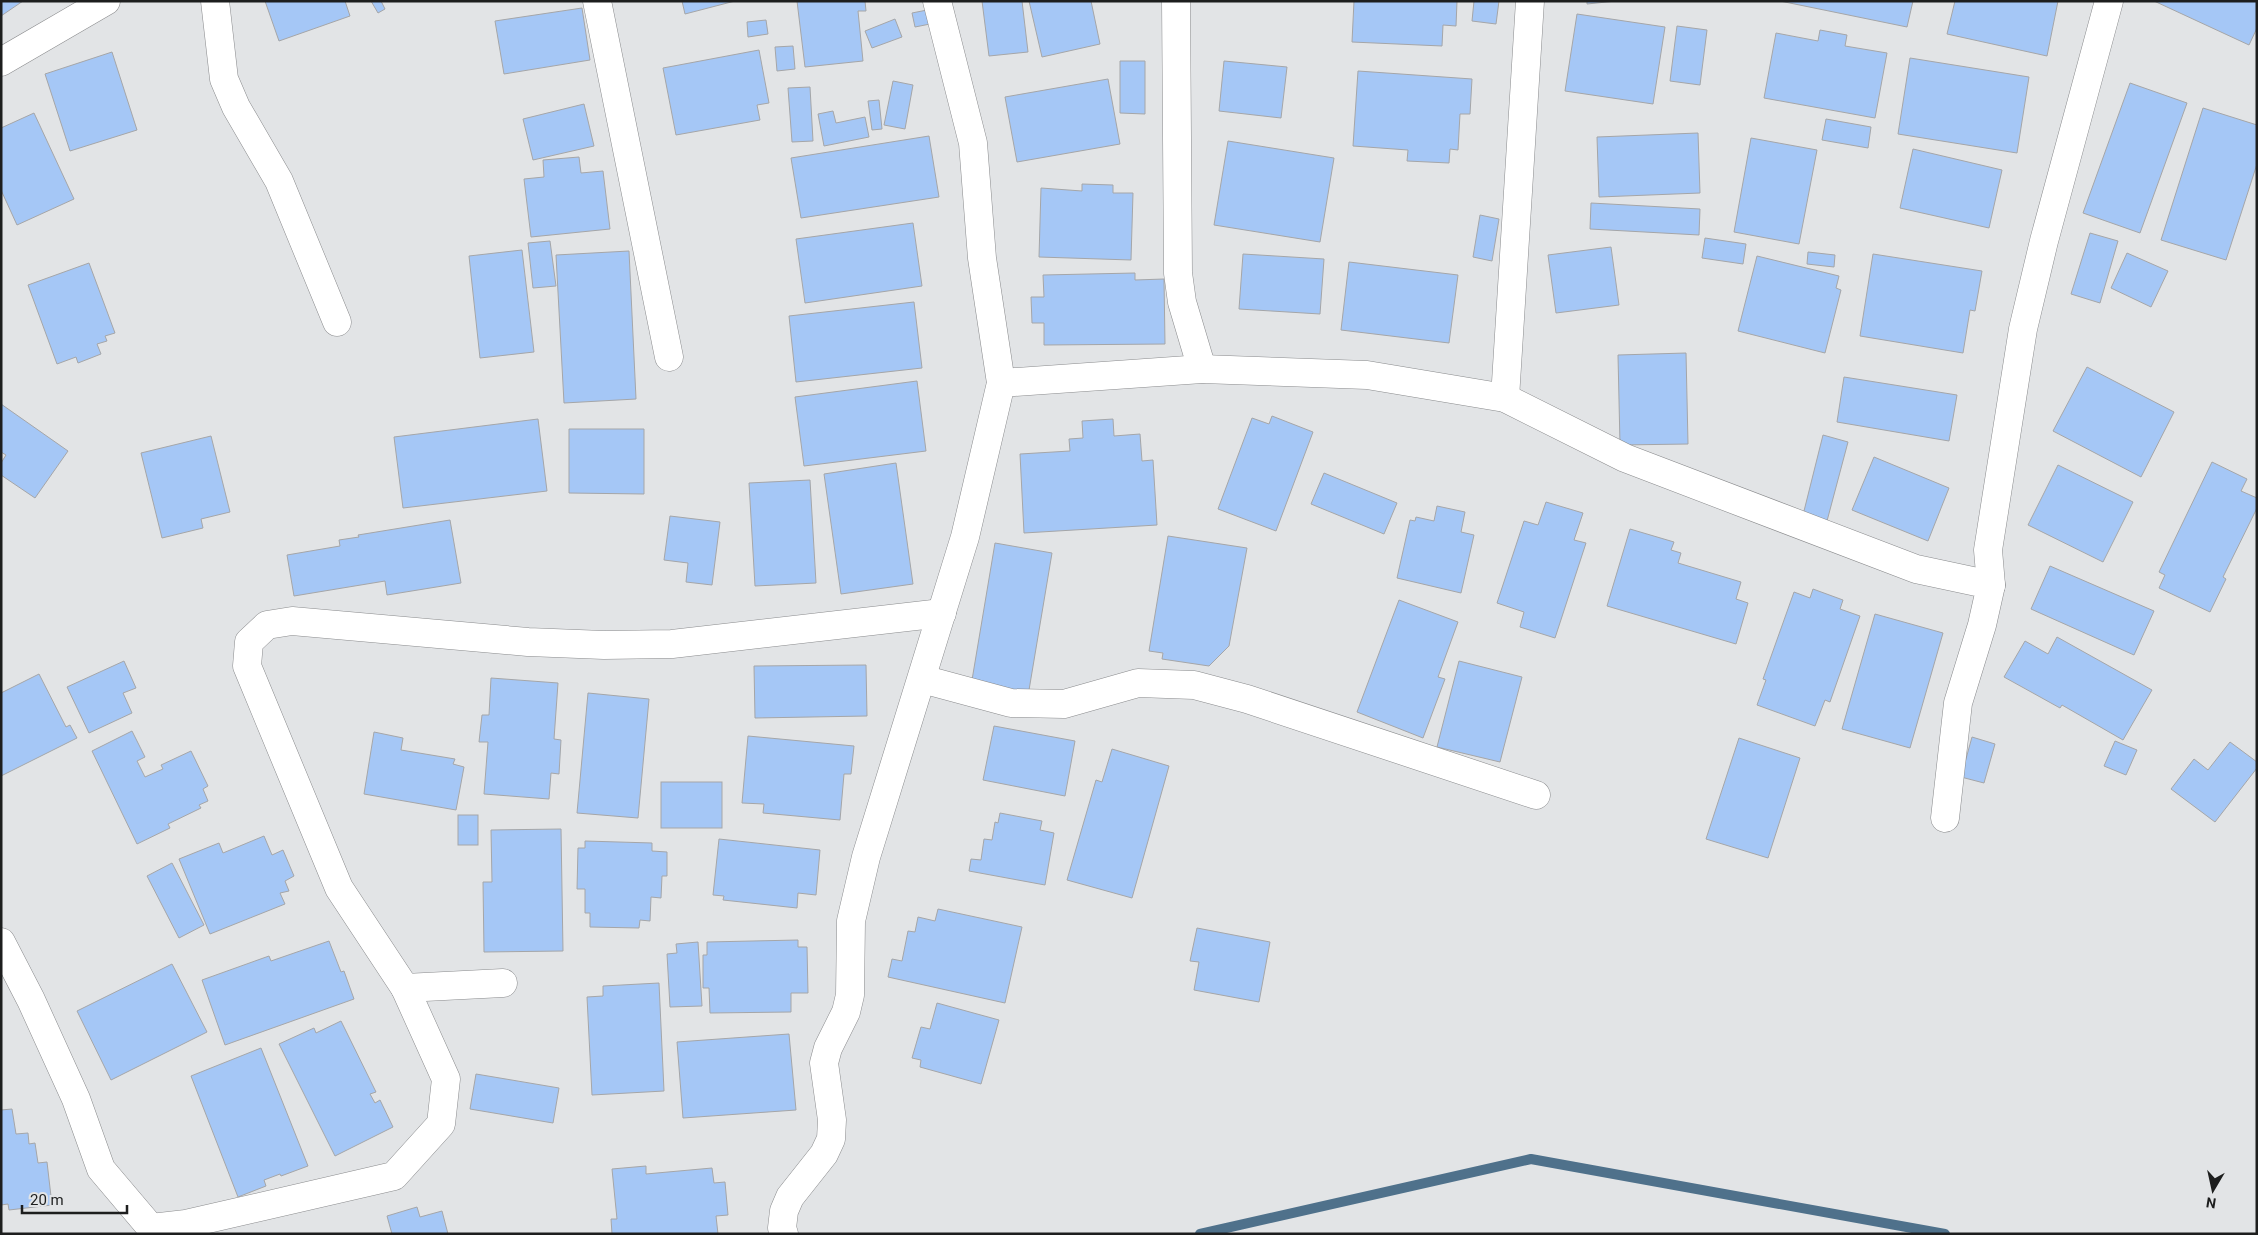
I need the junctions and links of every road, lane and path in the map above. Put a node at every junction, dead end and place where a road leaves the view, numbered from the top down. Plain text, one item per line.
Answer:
1 (106, 1) edge
2 (215, 1) edge
3 (598, 1) edge
4 (937, 1) edge
5 (1176, 1) edge
6 (1530, 1) edge
7 (2109, 1) edge
8 (1, 62) edge
9 (338, 322) dead end
10 (669, 357) dead end
11 (1202, 369) junction
12 (1001, 383) junction
13 (1505, 398) junction
14 (1991, 585) junction
15 (942, 613) junction
16 (922, 679) junction
17 (1536, 795) dead end
18 (1945, 818) dead end
19 (1, 942) edge
20 (503, 983) dead end
21 (405, 988) junction
22 (784, 1234) edge

1 - 8 street
2 - 9 street
3 - 10 street
4 - 12 street
5 - 11 street
6 - 13 street
7 - 14 street
11 - 12 street
11 - 13 street
12 - 15 street
13 - 14 street
14 - 18 street
15 - 16 street
15 - 21 street
16 - 17 street
16 - 22 street
19 - 21 street
20 - 21 street

